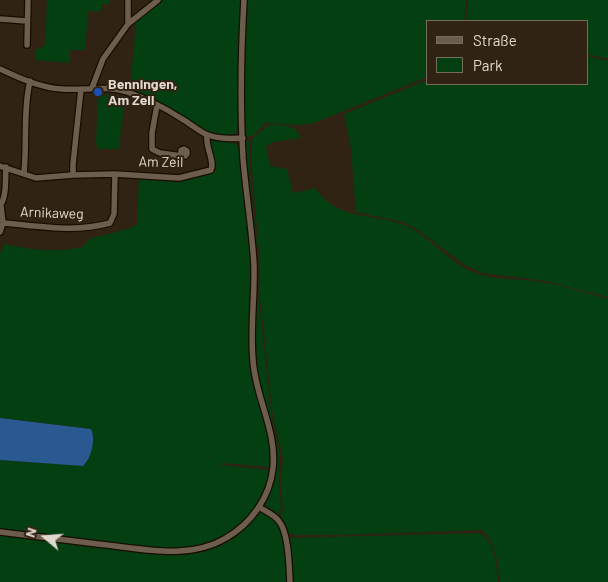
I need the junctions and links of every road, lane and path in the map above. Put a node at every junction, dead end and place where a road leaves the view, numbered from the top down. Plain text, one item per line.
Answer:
1 (28, 0) edge
2 (128, 0) edge
3 (158, 0) edge
4 (244, 0) edge
5 (0, 19) edge
6 (27, 21) junction
7 (128, 24) junction
8 (27, 45) dead end
9 (0, 69) edge
10 (30, 81) junction
11 (92, 88) junction
12 (81, 89) junction
13 (157, 105) junction
14 (207, 135) junction
15 (243, 138) junction
16 (182, 156) dead end
17 (3, 166) edge
18 (24, 173) junction
19 (115, 174) junction
20 (74, 175) junction
21 (0, 206) edge
22 (3, 223) junction
23 (0, 232) edge
24 (259, 507) junction
25 (0, 532) edge
26 (290, 582) edge

1 - 6 street
2 - 7 street
3 - 7 street
4 - 15 street
5 - 6 street
6 - 8 street
7 - 11 street
9 - 10 street
10 - 12 street
10 - 18 street
11 - 12 street
11 - 13 street
12 - 20 street
13 - 14 street
13 - 16 street
14 - 15 street
14 - 19 street, Am Zeil
15 - 24 street
17 - 18 street, Am Zeil
17 - 21 street, Arnikaweg
18 - 20 street, Am Zeil
19 - 20 street, Am Zeil
19 - 22 street, Arnikaweg
21 - 22 street, Arnikaweg
22 - 23 street, Arnikaweg
24 - 25 street
24 - 26 street

